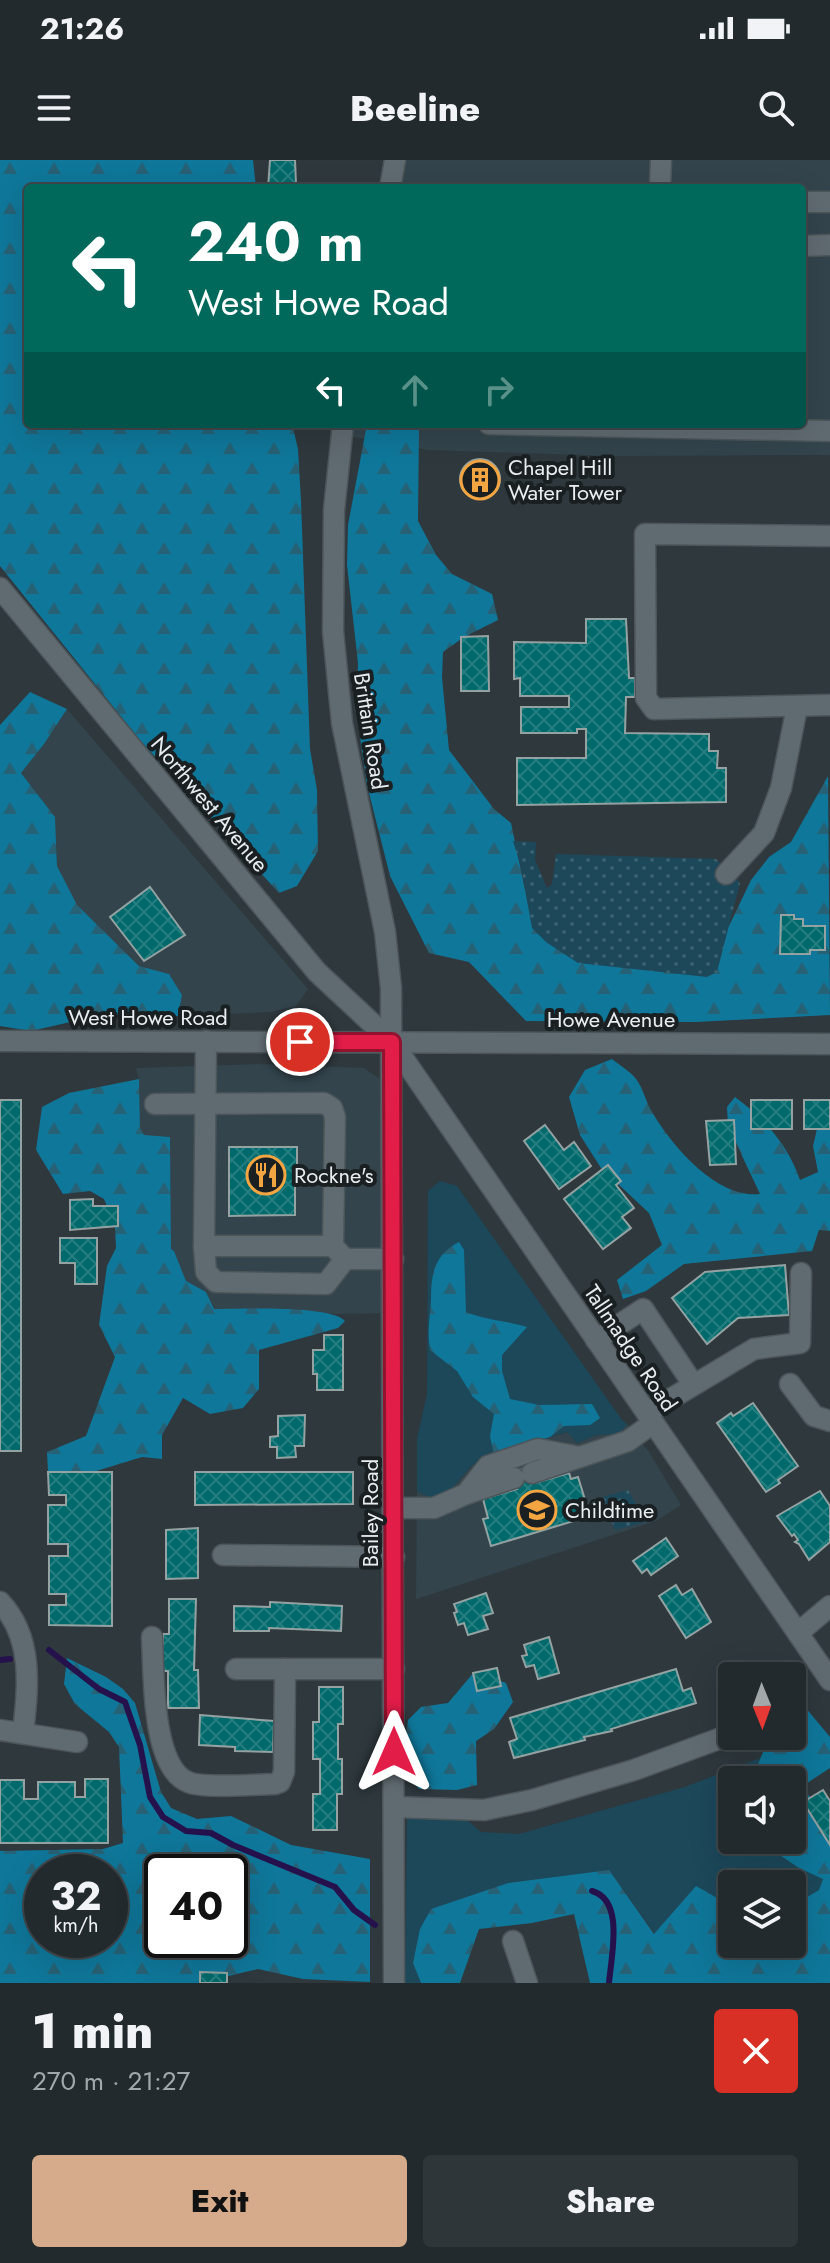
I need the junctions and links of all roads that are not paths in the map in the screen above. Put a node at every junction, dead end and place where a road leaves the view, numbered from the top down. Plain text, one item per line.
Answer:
1 (395, 160) edge
2 (661, 160) edge
3 (391, 184) edge
4 (660, 184) edge
5 (806, 202) edge
6 (830, 202) edge
7 (830, 245) edge
8 (806, 246) edge
9 (343, 428) edge
10 (684, 428) edge
11 (830, 431) edge
12 (830, 536) edge
13 (0, 588) edge
14 (830, 705) edge
15 (797, 707) junction
16 (726, 874) dead end
17 (0, 1041) edge
18 (206, 1041) junction
19 (392, 1042) junction
20 (830, 1044) edge
21 (155, 1104) dead end
22 (205, 1104) junction
23 (204, 1246) junction
24 (339, 1252) junction
25 (393, 1259) junction
26 (801, 1273) dead end
27 (596, 1340) junction
28 (693, 1384) junction
29 (790, 1384) dead end
30 (650, 1418) junction
31 (830, 1421) edge
32 (580, 1457) junction
33 (466, 1494) junction
34 (394, 1508) junction
35 (223, 1555) dead end
36 (394, 1557) junction
37 (0, 1602) edge
38 (830, 1606) edge
39 (798, 1633) junction
40 (152, 1637) dead end
41 (236, 1669) dead end
42 (285, 1669) junction
43 (394, 1669) junction
44 (830, 1680) edge
45 (0, 1730) edge
46 (23, 1733) junction
47 (718, 1739) edge
48 (77, 1742) dead end
49 (394, 1807) junction
50 (513, 1941) dead end
51 (394, 1983) edge
52 (527, 1983) edge

1 - 3 street
2 - 4 street
5 - 6 street
7 - 8 street
9 - 19 street, Brittain Road
10 - 11 street
12 - 15 street
13 - 19 street, Northwest Avenue
14 - 15 street
15 - 16 street
17 - 18 street, West Howe Road
18 - 19 street, West Howe Road
18 - 22 street
19 - 20 street, Howe Avenue
19 - 25 street, Bailey Road
19 - 27 street, Tallmadge Road
21 - 22 street
22 - 23 street
22 - 24 street
23 - 24 street
23 - 24 street
24 - 25 street
25 - 34 street, Bailey Road
26 - 28 street
27 - 28 street
27 - 30 street, Tallmadge Road
28 - 30 street
29 - 31 street
30 - 32 street
30 - 39 street, Tallmadge Road
32 - 33 street
32 - 33 street
33 - 34 street
34 - 36 street, Bailey Road
35 - 36 street
36 - 43 street, Bailey Road
37 - 46 street
38 - 39 street
39 - 44 street, Tallmadge Road
40 - 42 street
41 - 42 street
42 - 43 street
43 - 49 street, Bailey Road
45 - 46 street
46 - 48 street
47 - 49 street
49 - 51 street, Bailey Road
50 - 52 street

